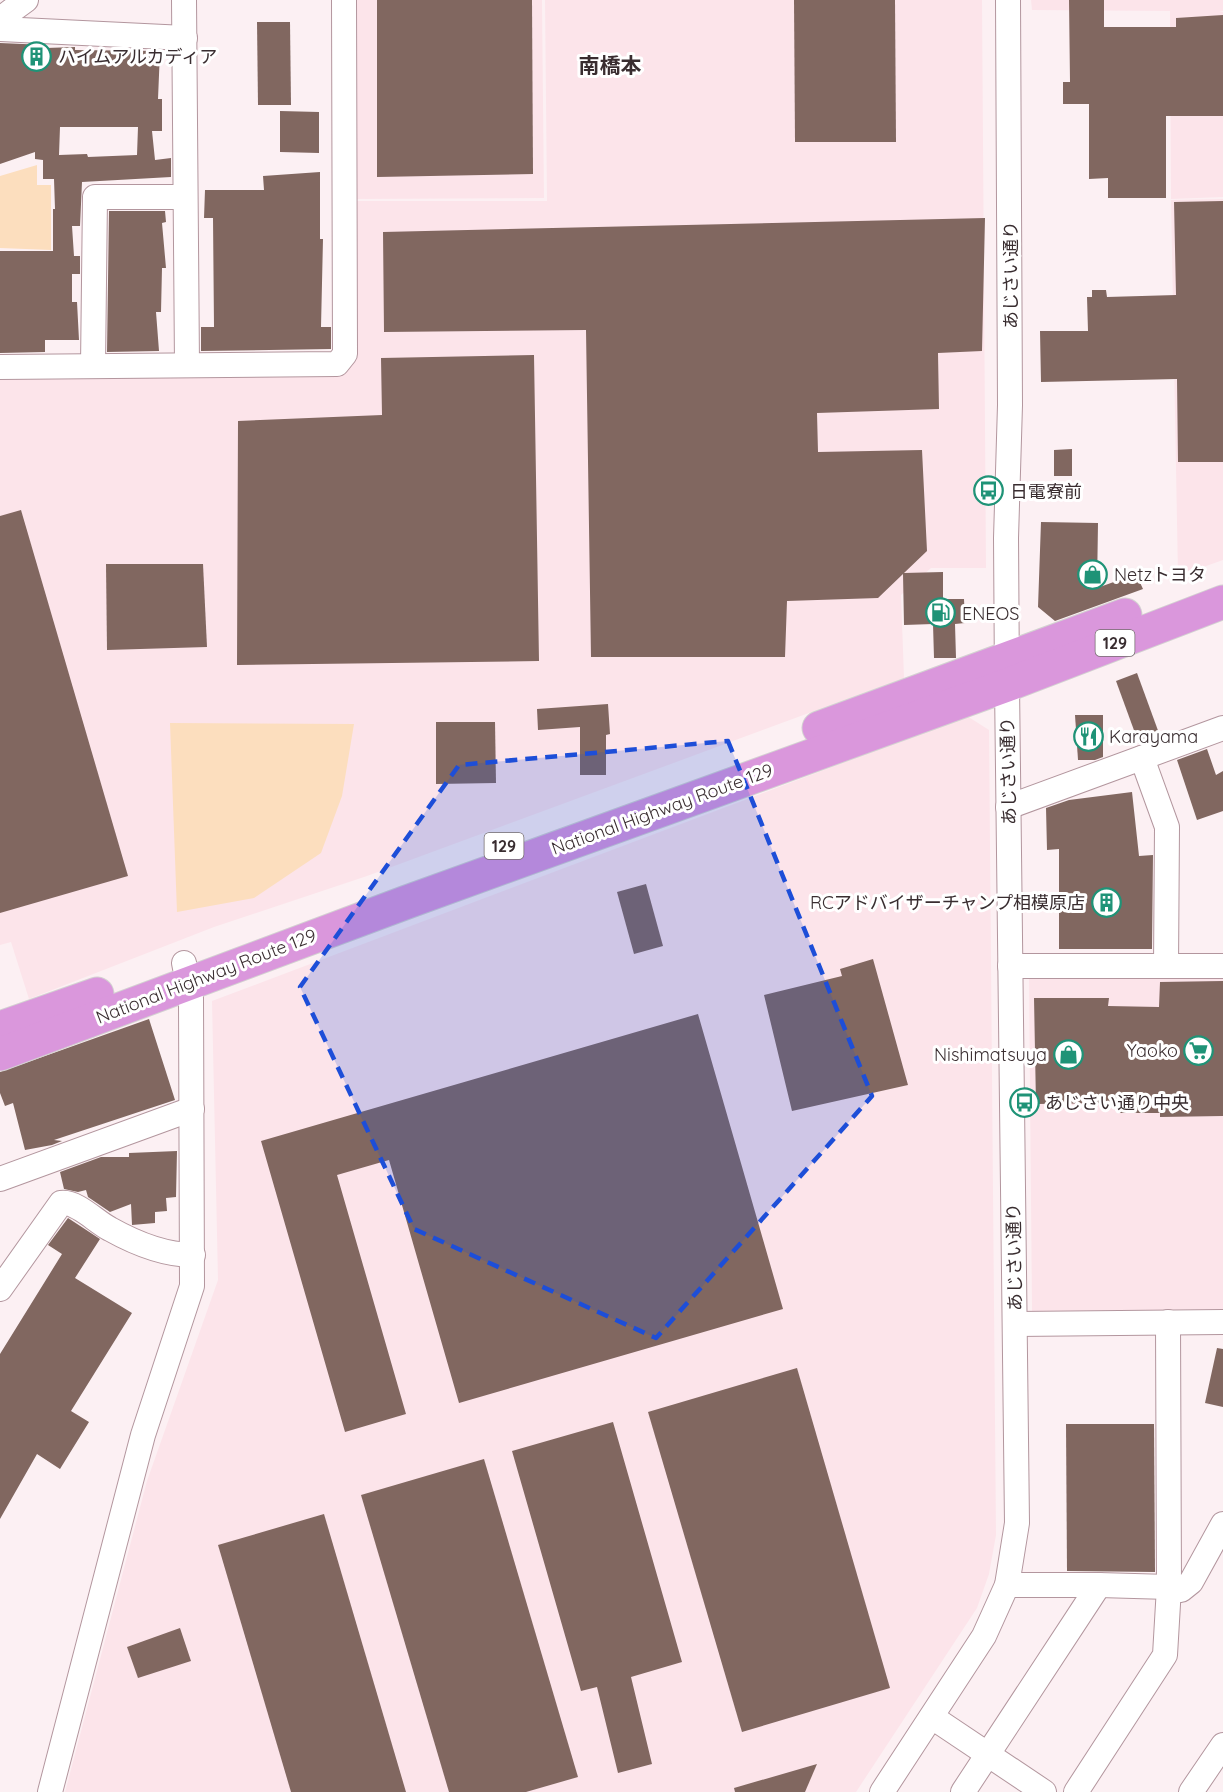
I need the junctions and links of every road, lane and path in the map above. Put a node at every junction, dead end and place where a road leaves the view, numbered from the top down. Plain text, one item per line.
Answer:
1 (26, 0) edge
2 (184, 0) edge
3 (344, 0) edge
4 (1008, 0) edge
5 (0, 19) edge
6 (0, 28) edge
7 (184, 38) junction
8 (185, 197) junction
9 (187, 365) junction
10 (93, 366) junction
11 (0, 367) edge
12 (1223, 579) edge
13 (1223, 602) edge
14 (1007, 672) junction
15 (1223, 728) edge
16 (1142, 758) junction
17 (1008, 807) junction
18 (1010, 966) junction
19 (1166, 966) junction
20 (1223, 966) edge
21 (186, 973) junction
22 (0, 1028) edge
23 (0, 1054) edge
24 (192, 1108) junction
25 (0, 1179) edge
26 (193, 1255) junction
27 (0, 1289) edge
28 (1168, 1322) junction
29 (1223, 1322) edge
30 (1015, 1324) junction
31 (1223, 1524) edge
32 (1006, 1585) junction
33 (1099, 1585) junction
34 (1169, 1587) junction
35 (932, 1717) junction
36 (1223, 1745) edge
37 (987, 1755) junction
38 (50, 1792) edge
39 (882, 1792) edge
40 (963, 1792) edge
41 (1044, 1792) edge
42 (1076, 1792) edge
43 (1191, 1792) edge

1 - 5 street
2 - 7 street
3 - 9 street
4 - 14 street, あじさい通り
6 - 7 street
7 - 8 street
8 - 9 street
8 - 10 street
9 - 10 street
10 - 11 street
12 - 14 highway, National Highway Route 129 / 129
13 - 14 highway, National Highway Route 129 / 129
14 - 17 street, あじさい通り
14 - 21 highway, National Highway Route 129 / 129
15 - 16 street
16 - 17 street
16 - 19 street
17 - 18 street, あじさい通り
18 - 19 street
18 - 30 street, あじさい通り
19 - 20 street
21 - 22 highway, National Highway Route 129 / 129
21 - 23 highway, National Highway Route 129 / 129
21 - 24 street
24 - 25 street
24 - 26 street
26 - 27 street
26 - 38 street
28 - 29 street
28 - 30 street
28 - 34 street
30 - 32 street, あじさい通り
31 - 34 street
32 - 33 street
32 - 35 street, あじさい通り
33 - 34 street
33 - 37 street
34 - 42 street
35 - 37 street
35 - 39 street, あじさい通り
36 - 43 street
37 - 40 street
37 - 41 street

